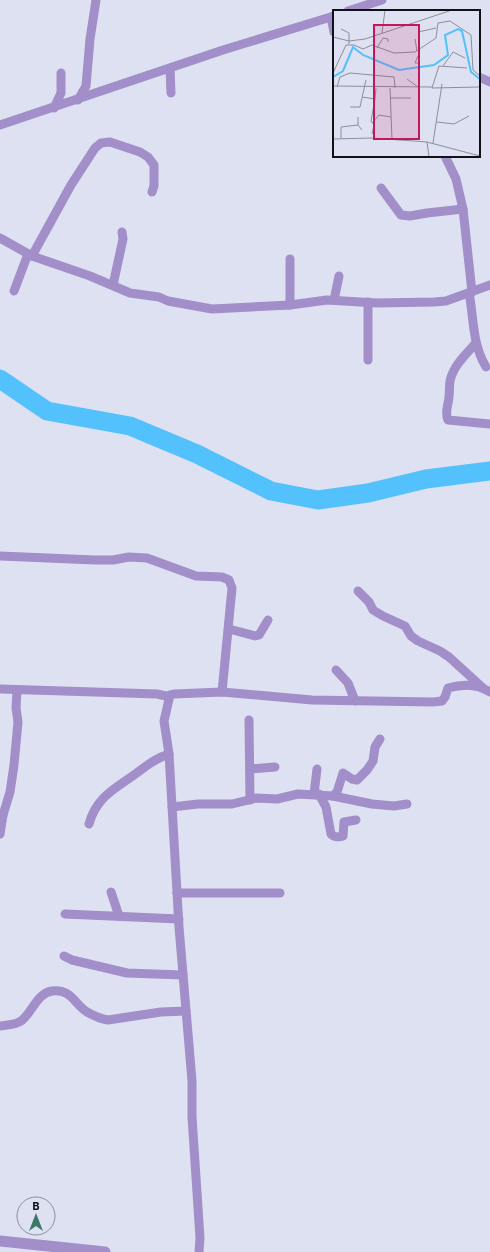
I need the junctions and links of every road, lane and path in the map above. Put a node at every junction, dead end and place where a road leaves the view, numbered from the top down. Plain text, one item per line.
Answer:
1 (96, 0) edge
2 (382, 0) edge
3 (351, 10) edge
4 (333, 16) edge
5 (170, 68) junction
6 (62, 73) dead end
7 (480, 77) edge
8 (490, 82) edge
9 (171, 93) dead end
10 (78, 100) junction
11 (54, 108) junction
12 (0, 126) edge
13 (445, 157) edge
14 (381, 188) dead end
15 (152, 192) dead end
16 (463, 209) junction
17 (122, 232) dead end
18 (0, 238) edge
19 (30, 255) junction
20 (290, 259) dead end
21 (339, 276) dead end
22 (113, 285) junction
23 (490, 285) edge
24 (14, 291) dead end
25 (471, 292) junction
26 (334, 300) junction
27 (368, 302) junction
28 (290, 305) junction
29 (476, 343) junction
30 (368, 360) dead end
31 (486, 367) dead end
32 (490, 424) edge
33 (0, 556) edge
34 (358, 591) dead end
35 (268, 620) dead end
36 (229, 629) junction
37 (336, 670) dead end
38 (0, 689) edge
39 (17, 690) junction
40 (487, 690) edge
41 (222, 692) junction
42 (170, 695) junction
43 (355, 701) junction
44 (249, 720) dead end
45 (380, 739) dead end
46 (169, 754) junction
47 (275, 767) dead end
48 (250, 769) junction
49 (317, 769) dead end
50 (316, 794) junction
51 (333, 796) junction
52 (250, 800) junction
53 (407, 804) dead end
54 (172, 807) junction
55 (1, 815) edge
56 (356, 820) dead end
57 (89, 824) dead end
58 (0, 834) edge
59 (111, 892) dead end
60 (177, 893) junction
61 (280, 893) dead end
62 (65, 914) dead end
63 (119, 916) junction
64 (179, 919) junction
65 (64, 956) dead end
66 (183, 975) junction
67 (186, 1011) junction
68 (0, 1026) edge
69 (0, 1241) edge
70 (105, 1252) edge
71 (199, 1252) edge

1 - 10 street
2 - 3 street
4 - 5 street
5 - 9 street
5 - 10 street
6 - 11 street
7 - 8 street
10 - 11 street
11 - 12 street
13 - 16 street
14 - 16 street
15 - 19 street
16 - 25 street
17 - 22 street
18 - 19 street
19 - 22 street
19 - 24 street
20 - 28 street
21 - 26 street
22 - 28 street
23 - 25 street
25 - 27 street
25 - 29 street
26 - 27 street
26 - 28 street
27 - 30 street
29 - 31 street
29 - 32 street
33 - 36 street
34 - 40 street
35 - 36 street
36 - 41 street
37 - 43 street
38 - 39 street
39 - 42 street
39 - 55 street
40 - 43 street
41 - 42 street
41 - 43 street
42 - 46 street
44 - 48 street
45 - 51 street
46 - 54 street
46 - 57 street
47 - 48 street
48 - 52 street
49 - 50 street
50 - 51 street
50 - 52 street
50 - 56 street
51 - 53 street
52 - 54 street
54 - 60 street
55 - 58 street
59 - 63 street
60 - 61 street
60 - 64 street
62 - 63 street
63 - 64 street
64 - 66 street
65 - 66 street
66 - 67 street
67 - 68 street
67 - 71 street
69 - 70 street

